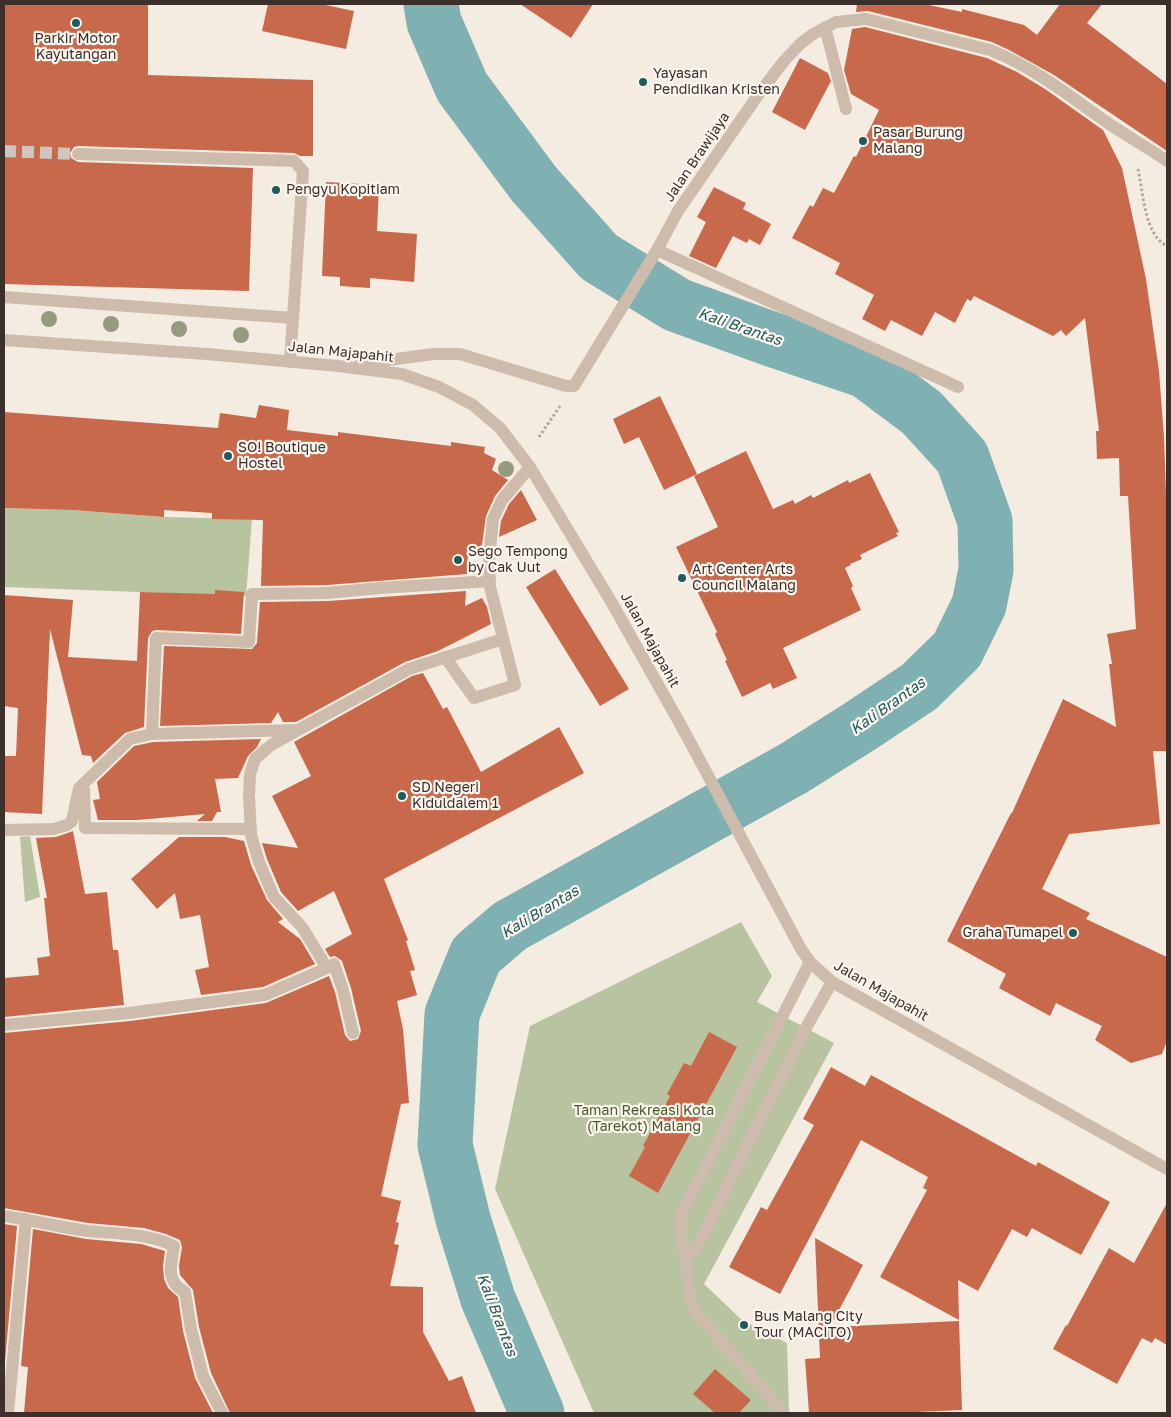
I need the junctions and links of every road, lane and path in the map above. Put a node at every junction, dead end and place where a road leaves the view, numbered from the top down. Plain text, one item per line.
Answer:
1 (825, 27) junction
2 (846, 109) dead end
3 (1129, 136) junction
4 (78, 154) tunnel mouth
5 (1167, 161) edge
6 (1167, 246) edge
7 (657, 250) junction
8 (4, 297) edge
9 (293, 318) junction
10 (4, 340) edge
11 (290, 362) junction
12 (338, 366) junction
13 (574, 386) junction
14 (958, 387) dead end
15 (539, 437) dead end
16 (530, 467) junction
17 (490, 581) junction
18 (503, 639) junction
19 (445, 657) junction
20 (298, 730) junction
21 (152, 734) junction
22 (84, 784) junction
23 (250, 829) junction
24 (4, 830) edge
25 (810, 962) junction
26 (327, 968) junction
27 (832, 982) junction
28 (4, 1025) edge
29 (353, 1033) dead end
30 (1167, 1168) edge
31 (4, 1216) edge
32 (26, 1219) junction
33 (686, 1258) junction
34 (8, 1413) edge
35 (222, 1413) edge
36 (784, 1413) edge

1 - 2 street
1 - 3 street, Jalan Brawijaya
1 - 7 street, Jalan Brawijaya
3 - 5 street, Jalan Brawijaya
3 - 6 path
4 - 9 street
7 - 13 street, Jalan Brawijaya
7 - 14 street
8 - 9 street
9 - 11 street
10 - 11 street, Jalan Majapahit
11 - 12 street, Jalan Majapahit
12 - 13 street
12 - 16 street, Jalan Majapahit
13 - 15 path
16 - 17 street
16 - 25 street, Jalan Majapahit
17 - 18 street
17 - 21 street
18 - 19 street
18 - 19 street
19 - 20 street
20 - 21 street
20 - 23 street
21 - 22 street
22 - 23 street
22 - 24 street
23 - 26 street
25 - 27 street, Jalan Majapahit
25 - 33 street
26 - 28 street
26 - 29 street
27 - 30 street, Jalan Majapahit
27 - 33 street
31 - 32 street
32 - 34 street
32 - 35 street
33 - 36 street

